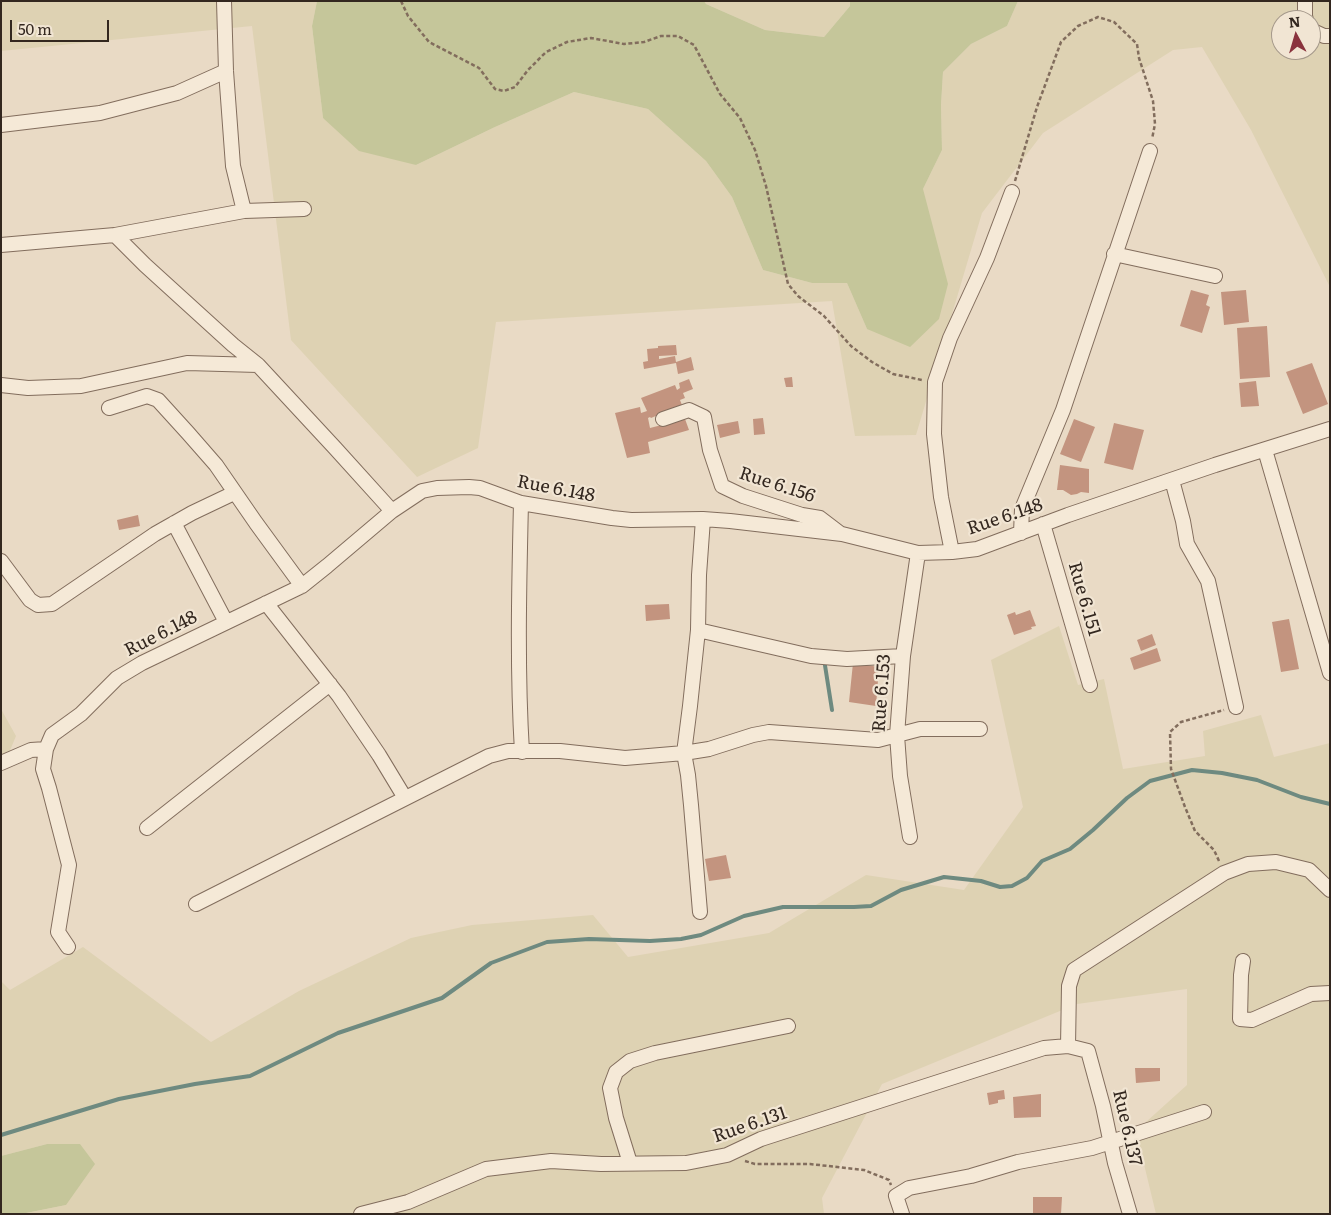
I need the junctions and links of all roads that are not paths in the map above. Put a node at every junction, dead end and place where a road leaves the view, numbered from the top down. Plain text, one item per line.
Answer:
1 (224, 1) edge
2 (226, 71) junction
3 (1, 124) edge
4 (1150, 151) road end
5 (1012, 192) road end
6 (304, 209) dead end
7 (244, 211) junction
8 (115, 235) junction
9 (1, 245) edge
10 (1114, 254) junction
11 (1215, 276) dead end
12 (258, 365) junction
13 (1, 386) edge
14 (109, 408) dead end
15 (662, 419) dead end
16 (1330, 429) edge
17 (1265, 450) junction
18 (1172, 480) junction
19 (234, 493) junction
20 (521, 503) junction
21 (392, 511) junction
22 (703, 519) junction
23 (174, 523) junction
24 (1043, 524) junction
25 (1021, 533) junction
26 (842, 534) junction
27 (918, 552) junction
28 (952, 552) junction
29 (1, 561) edge
30 (302, 586) junction
31 (266, 603) junction
32 (226, 622) junction
33 (698, 630) junction
34 (903, 656) junction
35 (1330, 673) edge
36 (330, 684) junction
37 (1090, 684) dead end
38 (1236, 707) road end
39 (980, 729) dead end
40 (897, 735) junction
41 (46, 749) junction
42 (522, 752) junction
43 (684, 753) junction
44 (1, 763) edge
45 (405, 798) junction
46 (147, 828) dead end
47 (910, 837) dead end
48 (1330, 890) edge
49 (196, 904) dead end
50 (700, 912) dead end
51 (68, 947) dead end
52 (1243, 961) dead end
53 (1330, 993) edge
54 (788, 1026) dead end
55 (1068, 1046) junction
56 (1088, 1051) joint
57 (1204, 1112) dead end
58 (1111, 1142) junction
59 (630, 1162) junction
60 (361, 1214) edge
61 (902, 1214) edge
62 (1130, 1214) edge

1 - 2 street
2 - 3 street
2 - 7 street
4 - 10 street
5 - 28 street
6 - 7 street
7 - 8 street
8 - 9 street
8 - 12 street
10 - 11 street
10 - 25 street
12 - 13 street
12 - 21 street
14 - 19 street
15 - 26 street, Rue 6.156
16 - 17 street, Rue 6.148
17 - 18 street, Rue 6.148
17 - 35 street
18 - 24 street, Rue 6.148
18 - 38 street
19 - 23 street
19 - 30 street
20 - 21 street, Rue 6.148
20 - 22 street, Rue 6.148
20 - 42 street
21 - 30 street, Rue 6.148
22 - 26 street, Rue 6.148
22 - 33 street
23 - 29 street
23 - 32 street
24 - 25 street, Rue 6.148
24 - 37 street, Rue 6.151
25 - 28 street, Rue 6.148
26 - 27 street, Rue 6.148
27 - 28 street, Rue 6.148
27 - 34 street, Rue 6.153
30 - 31 street, Rue 6.148
31 - 32 street, Rue 6.148
31 - 36 street
32 - 41 street, Rue 6.148
33 - 34 street
33 - 43 street
34 - 40 street, Rue 6.153
36 - 45 street
36 - 46 street
39 - 40 street
40 - 43 street
40 - 47 street, Rue 6.153
41 - 44 street
41 - 51 street
42 - 43 street
42 - 45 street
43 - 50 street
45 - 49 street
48 - 55 street
52 - 53 street
54 - 59 street
55 - 56 street, Rue 6.131
55 - 59 street, Rue 6.131
56 - 58 street, Rue 6.137
57 - 58 street
58 - 61 street
58 - 62 street, Rue 6.137
59 - 60 street, Rue 6.131

